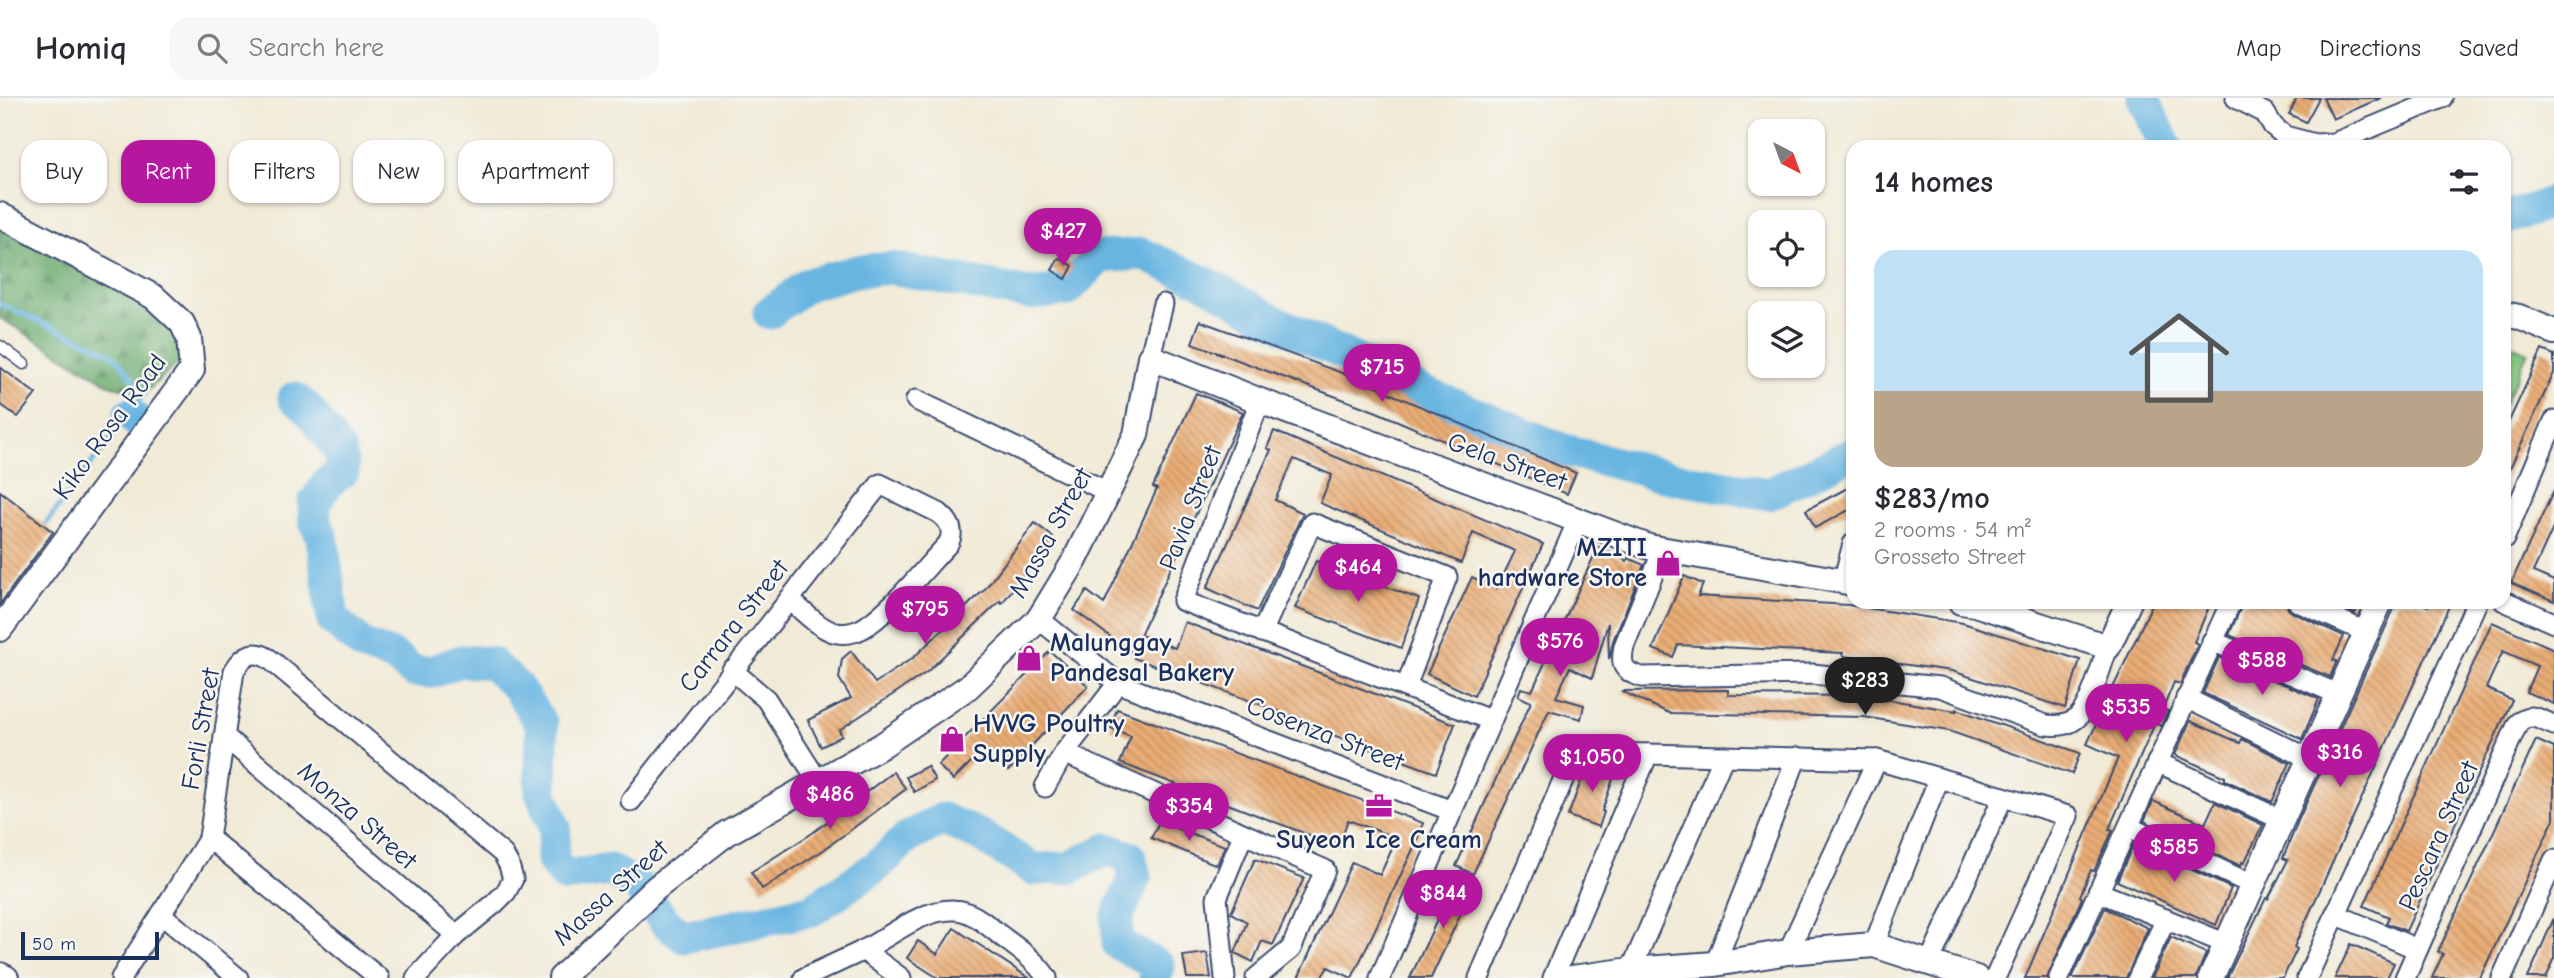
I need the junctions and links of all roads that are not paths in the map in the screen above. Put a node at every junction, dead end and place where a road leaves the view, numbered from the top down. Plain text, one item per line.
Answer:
1 (2236, 98) edge
2 (2442, 98) edge
3 (2403, 105) edge
4 (2269, 106) edge
5 (2300, 140) edge
6 (2339, 140) edge
7 (0, 215) edge
8 (1163, 304) dead end
9 (2511, 315) edge
10 (2554, 332) edge
11 (0, 346) edge
12 (1150, 357) junction
13 (24, 364) dead end
14 (916, 400) dead end
15 (1260, 401) junction
16 (2554, 421) edge
17 (1108, 492) junction
18 (1578, 520) junction
19 (2511, 522) edge
20 (1662, 550) junction
21 (1846, 582) edge
22 (789, 599) junction
23 (2511, 604) edge
24 (2126, 609) edge
25 (2228, 609) edge
26 (2314, 609) edge
27 (2376, 609) edge
28 (2474, 609) edge
29 (2025, 610) edge
30 (1039, 619) junction
31 (2554, 623) edge
32 (0, 629) edge
33 (1262, 632) junction
34 (2366, 632) junction
35 (2212, 641) junction
36 (2108, 647) junction
37 (732, 670) junction
38 (1118, 683) junction
39 (1406, 687) junction
40 (2339, 695) junction
41 (2186, 698) junction
42 (1490, 720) junction
43 (2554, 726) edge
44 (224, 736) junction
45 (1064, 754) junction
46 (1648, 754) junction
47 (1724, 756) junction
48 (1797, 758) junction
49 (2310, 759) junction
50 (1877, 760) junction
51 (2157, 762) junction
52 (1939, 778) junction
53 (818, 781) junction
54 (1045, 787) dead end
55 (2003, 797) junction
56 (631, 801) dead end
57 (1452, 811) junction
58 (2282, 820) junction
59 (2129, 827) junction
60 (1243, 835) junction
61 (209, 838) junction
62 (2554, 860) edge
63 (2253, 885) junction
64 (2098, 892) junction
65 (2335, 914) junction
66 (162, 915) junction
67 (2166, 919) junction
68 (456, 935) junction
69 (2227, 944) junction
70 (1874, 945) junction
71 (2417, 949) junction
72 (863, 950) junction
73 (1788, 952) junction
74 (1929, 963) junction
75 (1715, 964) junction
76 (1630, 970) junction
77 (0, 975) edge
78 (570, 975) edge
79 (6, 978) edge
80 (121, 978) edge
81 (238, 978) edge
82 (379, 978) edge
83 (415, 978) edge
84 (804, 978) edge
85 (901, 978) edge
86 (1047, 978) edge
87 (1225, 978) edge
88 (1255, 978) edge
89 (1380, 978) edge
90 (1479, 978) edge
91 (1553, 978) edge
92 (1572, 978) edge
93 (1976, 978) edge
94 (1994, 978) edge
95 (2059, 978) edge
96 (2137, 978) edge
97 (2211, 978) edge
98 (2307, 978) edge
99 (2405, 978) edge
100 (2502, 978) edge

1 - 4 street
2 - 3 street
3 - 6 street
4 - 5 street
7 - 32 street, Kiko Rosa Road
8 - 12 street, Massa Street
9 - 10 street
11 - 13 lane
12 - 15 street, Gela Street
12 - 17 street, Massa Street
14 - 17 street
15 - 18 street, Gela Street
15 - 33 street, Pavia Street
16 - 19 street
17 - 30 street, Massa Street
18 - 20 street, Gela Street
18 - 42 street
20 - 21 street, Gela Street
20 - 36 street
22 - 22 street, Carrara Street
22 - 37 street, Carrara Street
23 - 31 street
24 - 36 street
25 - 35 street
26 - 34 street
27 - 34 street
28 - 65 street
29 - 36 street
30 - 38 street, Cosenza Street
30 - 53 street, Massa Street
33 - 39 street, Pavia Street
33 - 39 street
34 - 40 street
35 - 40 street
35 - 41 street
37 - 53 street
37 - 56 street, Carrara Street
38 - 45 street
38 - 57 street, Cosenza Street
39 - 42 street, Pavia Street
40 - 49 street
41 - 49 street
41 - 51 street
42 - 57 street
43 - 71 street, Pescara Street
44 - 61 street, Forli Street
44 - 68 street, Monza Street
44 - 68 street, Forli Street
45 - 54 street
45 - 60 street
46 - 47 street
46 - 90 street
46 - 91 street
47 - 48 street
47 - 76 street
48 - 50 street
48 - 75 street
49 - 58 street
50 - 52 street
50 - 73 street
51 - 58 street
51 - 59 street
52 - 55 street
52 - 70 street
53 - 78 street, Massa Street
55 - 74 street
55 - 94 street
57 - 89 street
58 - 63 street
59 - 63 street
59 - 64 street
60 - 87 street
60 - 88 street
61 - 66 street, Forli Street
61 - 82 street
62 - 100 street
63 - 69 street
64 - 67 street
64 - 95 street
65 - 71 street
65 - 98 street
66 - 80 street, Forli Street
66 - 81 street
67 - 69 street
67 - 96 street
68 - 83 street
69 - 97 street
70 - 73 street
70 - 74 street
71 - 99 street, Pescara Street
72 - 84 street
72 - 85 street
72 - 86 street
73 - 75 street
74 - 93 street
75 - 76 street
76 - 92 street
77 - 79 street

